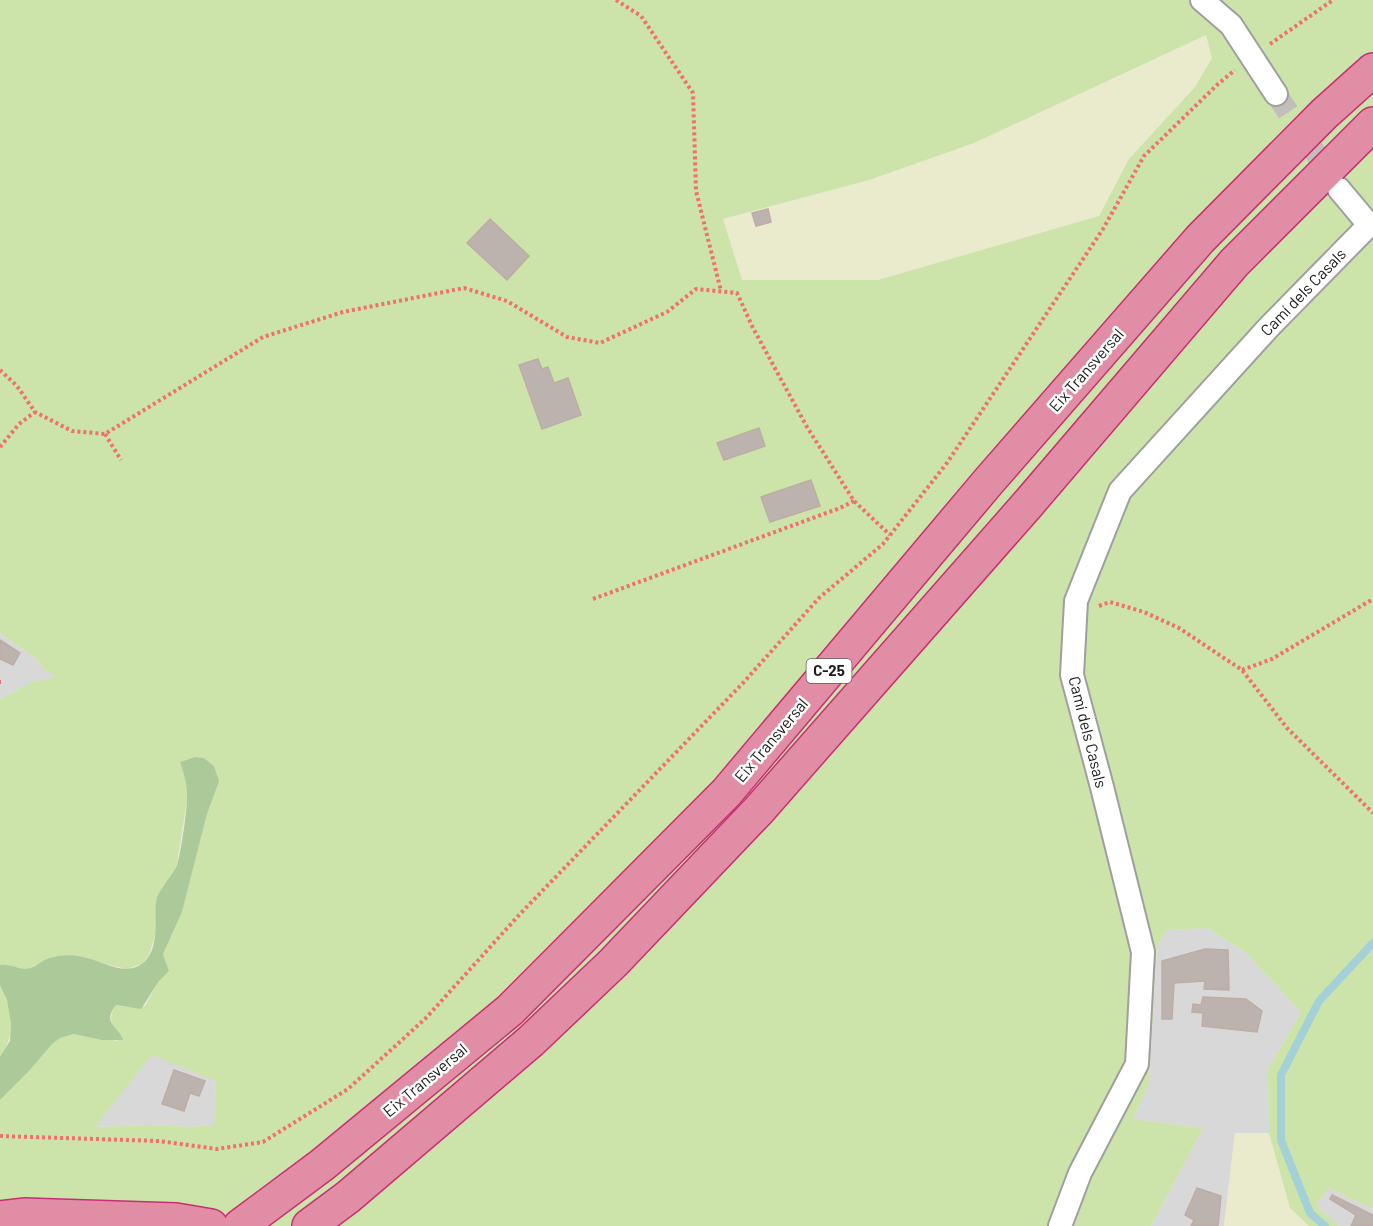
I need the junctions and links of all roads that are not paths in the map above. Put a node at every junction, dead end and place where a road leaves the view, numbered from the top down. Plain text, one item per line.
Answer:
1 (1202, 0) edge
2 (1373, 70) edge
3 (1276, 94) tunnel mouth
4 (1373, 124) edge
5 (1339, 189) tunnel mouth
6 (0, 1218) edge
7 (211, 1226) edge
8 (240, 1226) edge
9 (309, 1226) edge
10 (1060, 1226) edge

1 - 3 street
2 - 8 highway, Eix Transversal / C-25
4 - 9 highway, C-25
5 - 10 street, Camí dels Casals
6 - 7 highway

